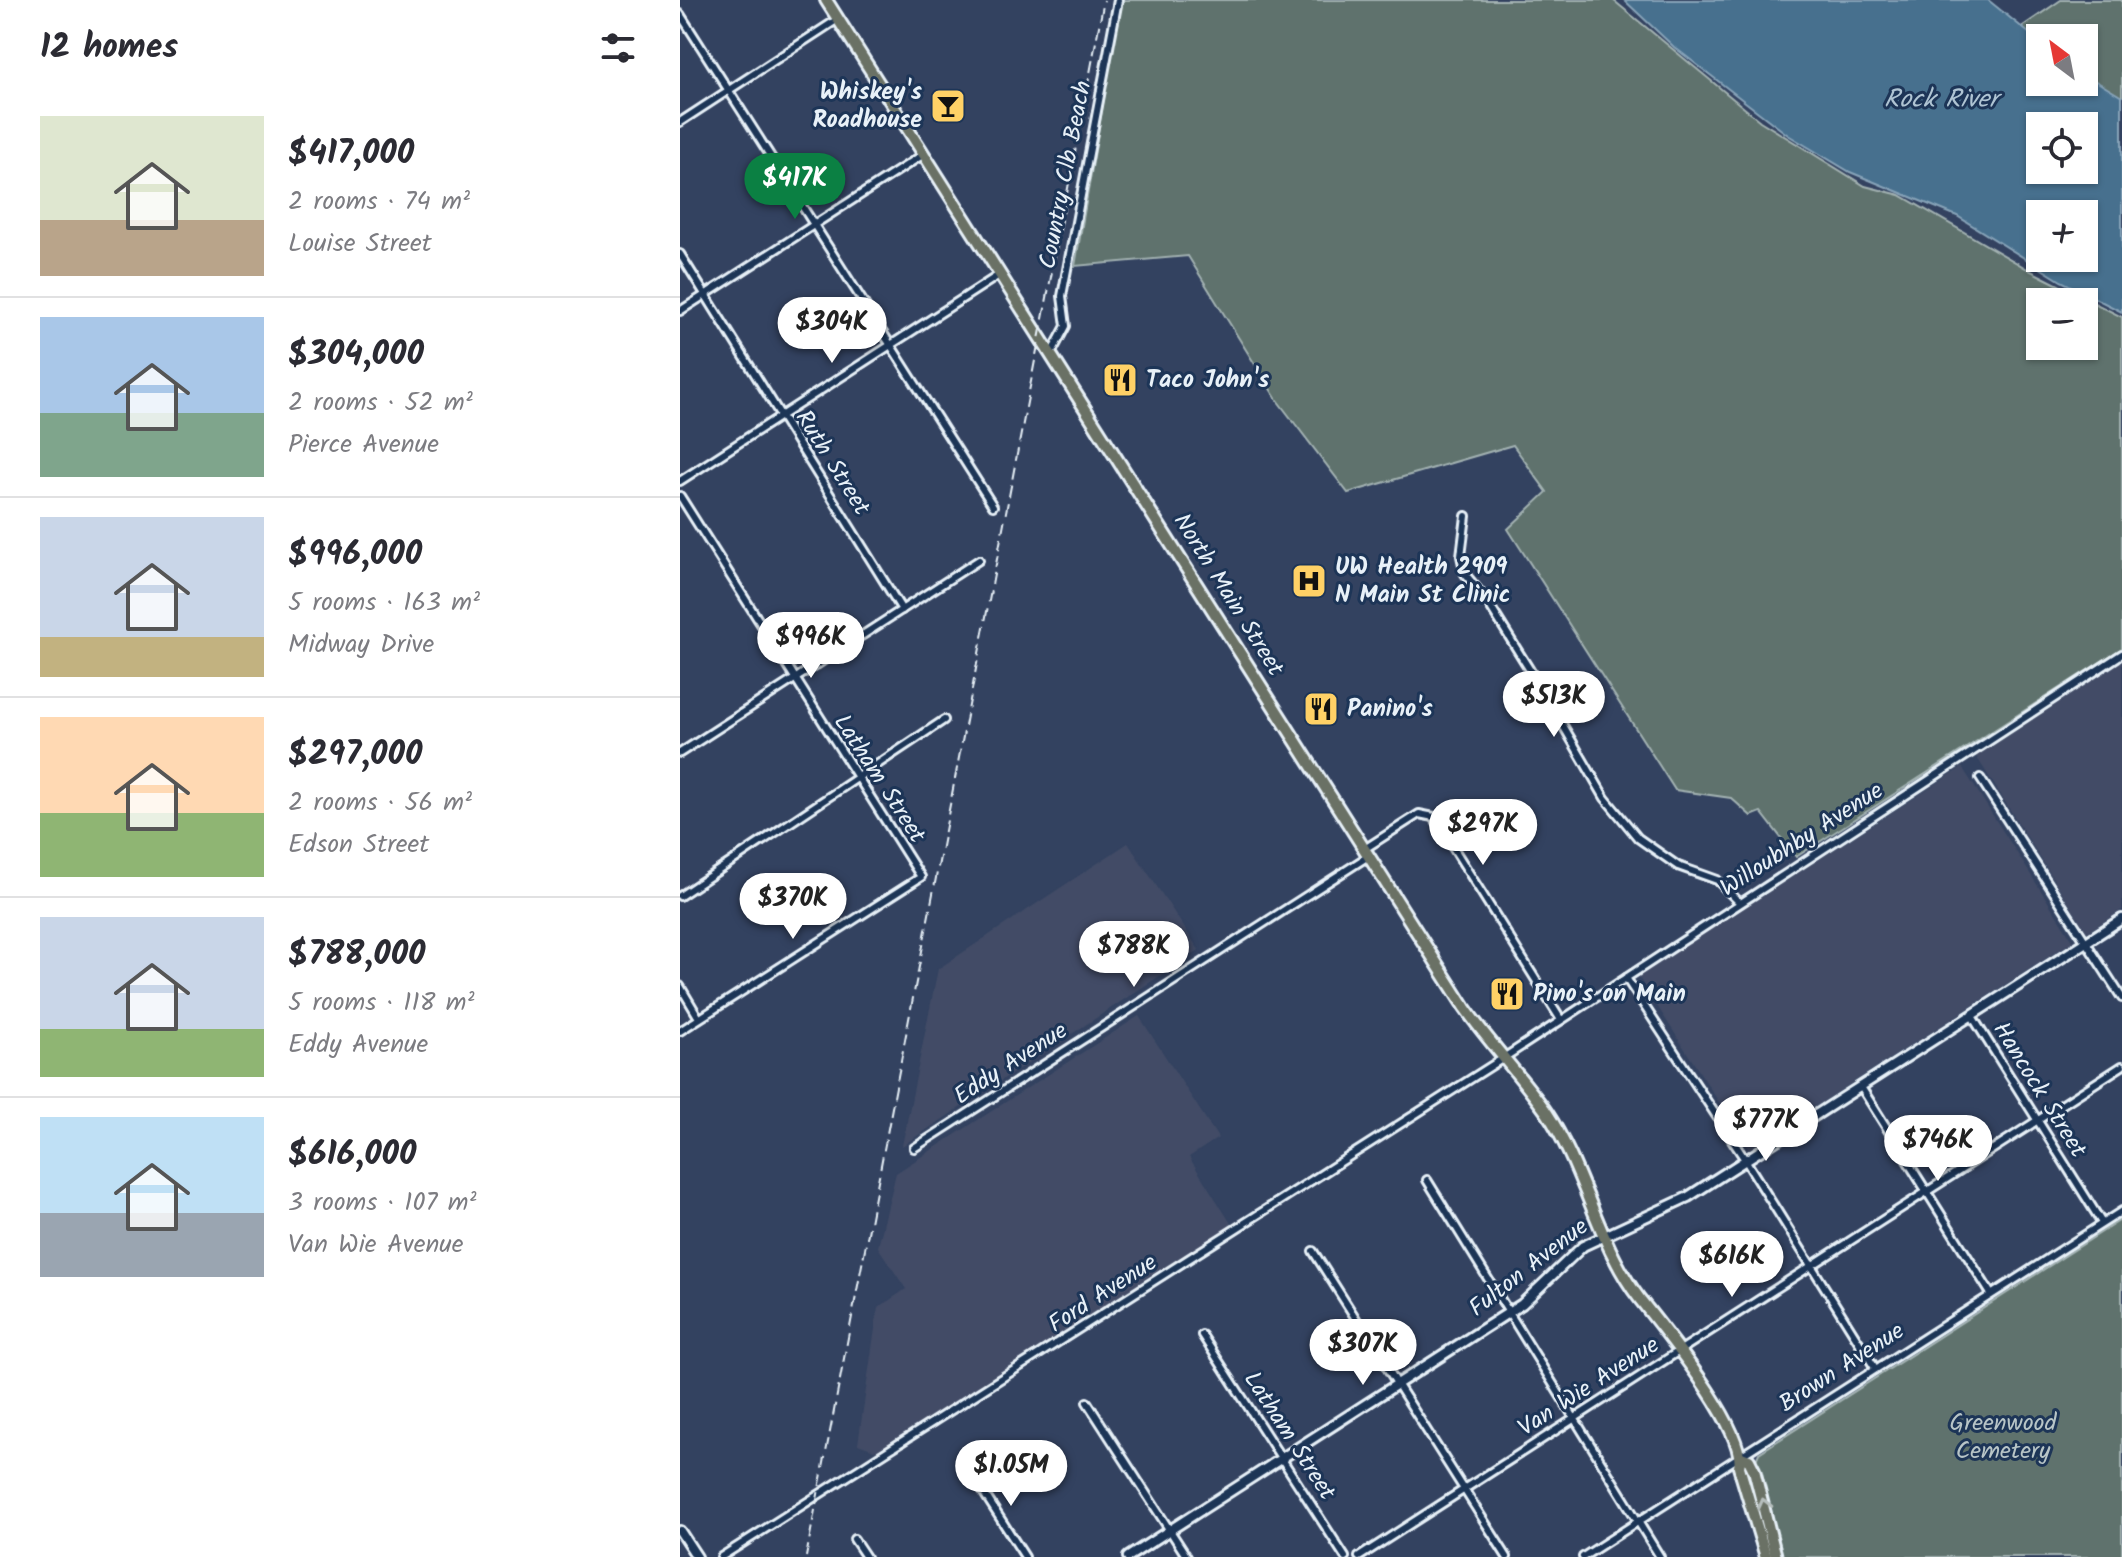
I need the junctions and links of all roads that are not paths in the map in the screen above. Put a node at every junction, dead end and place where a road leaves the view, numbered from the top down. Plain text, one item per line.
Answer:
1 (826, 0) edge
2 (1118, 0) edge
3 (680, 14) edge
4 (838, 19) junction
5 (728, 91) junction
6 (680, 122) edge
7 (924, 154) junction
8 (814, 227) junction
9 (680, 254) edge
10 (999, 275) junction
11 (706, 295) junction
12 (680, 311) edge
13 (890, 344) junction
14 (1051, 354) junction
15 (782, 417) junction
16 (680, 481) edge
17 (680, 496) edge
18 (993, 506) dead end
19 (1466, 516) dead end
20 (979, 560) dead end
21 (902, 610) junction
22 (2122, 654) edge
23 (794, 679) junction
24 (944, 720) dead end
25 (680, 740) edge
26 (683, 751) edge
27 (855, 777) junction
28 (1980, 778) dead end
29 (1368, 852) junction
30 (680, 896) edge
31 (1739, 902) junction
32 (2122, 919) edge
33 (2087, 942) junction
34 (1626, 978) junction
35 (680, 986) edge
36 (2122, 998) edge
37 (1972, 1016) junction
38 (699, 1018) junction
39 (1561, 1020) junction
40 (680, 1031) edge
41 (1502, 1059) junction
42 (2122, 1066) edge
43 (1861, 1087) junction
44 (2037, 1120) junction
45 (914, 1148) dead end
46 (1746, 1161) junction
47 (1427, 1180) dead end
48 (1926, 1192) junction
49 (2122, 1211) edge
50 (2102, 1223) junction
51 (1605, 1233) junction
52 (1313, 1251) dead end
53 (1811, 1266) junction
54 (1991, 1294) junction
55 (1509, 1313) junction
56 (1202, 1335) dead end
57 (1679, 1349) junction
58 (1875, 1368) junction
59 (1397, 1384) junction
60 (1087, 1402) dead end
61 (1574, 1418) junction
62 (1741, 1457) junction
63 (1283, 1458) junction
64 (973, 1476) dead end
65 (1465, 1489) junction
66 (1637, 1523) junction
67 (1170, 1530) junction
68 (680, 1531) edge
69 (854, 1539) dead end
70 (697, 1557) edge
71 (721, 1557) edge
72 (866, 1557) edge
73 (1025, 1557) edge
74 (1128, 1557) edge
75 (1187, 1557) edge
76 (1345, 1557) edge
77 (1359, 1557) edge
78 (1507, 1557) edge
79 (1583, 1557) edge
80 (1660, 1557) edge
81 (1766, 1557) edge
82 (1776, 1557) edge

1 - 4 main road, North Main Street
2 - 14 street, Country Clb Beach
3 - 5 street
4 - 5 street
4 - 7 main road, North Main Street
5 - 6 street
5 - 8 street
7 - 8 street
7 - 10 main road, North Main Street
8 - 11 street
8 - 13 street
9 - 11 street, Ruth Street
10 - 13 street
10 - 14 main road, North Main Street
11 - 12 street
11 - 15 street, Ruth Street
13 - 15 street
13 - 18 street
14 - 29 main road, North Main Street
15 - 16 street
15 - 21 street, Ruth Street
17 - 23 street, Latham Street
19 - 31 street
20 - 21 street
21 - 23 street
22 - 31 street, Willoubhby Avenue
23 - 26 street
23 - 27 street, Latham Street
24 - 27 street
25 - 26 street
27 - 30 street
27 - 38 street, Latham Street
28 - 33 street
29 - 39 street, Eddy Avenue
29 - 41 main road, North Main Street
29 - 45 street, Eddy Avenue
31 - 34 street, Willoubhby Avenue
32 - 33 street, Fulton Avenue
33 - 36 street
33 - 37 street, Fulton Avenue
34 - 39 street, Willoubhby Avenue
34 - 46 street
35 - 38 street
37 - 43 street, Fulton Avenue
37 - 44 street, Hancock Street
38 - 40 street
39 - 41 street, Willoubhby Avenue
41 - 51 main road, North Main Street
41 - 71 street, Ford Avenue
42 - 44 street, Van Wie Avenue
43 - 46 street, Fulton Avenue
43 - 48 street
44 - 48 street, Van Wie Avenue
44 - 50 street, Hancock Street
46 - 51 street, Fulton Avenue
46 - 53 street
47 - 55 street
48 - 53 street, Van Wie Avenue
48 - 54 street
49 - 50 street, Brown Avenue
50 - 54 street, Brown Avenue
51 - 55 street, Fulton Avenue
51 - 57 main road, North Main Street
52 - 59 street
53 - 57 street, Van Wie Avenue
53 - 58 street
54 - 58 street, Brown Avenue
55 - 59 street, Fulton Avenue
55 - 61 street
56 - 63 street, Latham Street
57 - 61 street, Van Wie Avenue
57 - 62 main road, North Main Street
58 - 62 street, Brown Avenue
59 - 63 street, Fulton Avenue
59 - 65 street
60 - 67 street
61 - 65 street, Van Wie Avenue
61 - 66 street
62 - 66 street, Brown Avenue
62 - 81 main road, North Main Street
82 -> 62 main road, North Main Street
63 - 67 street, Fulton Avenue
63 - 76 street, Latham Street
64 - 73 street
65 - 77 street, Van Wie Avenue
65 - 78 street
66 - 79 street, Brown Avenue
66 - 80 street
67 - 74 street, Fulton Avenue
67 - 75 street
68 - 70 street
69 - 72 street

